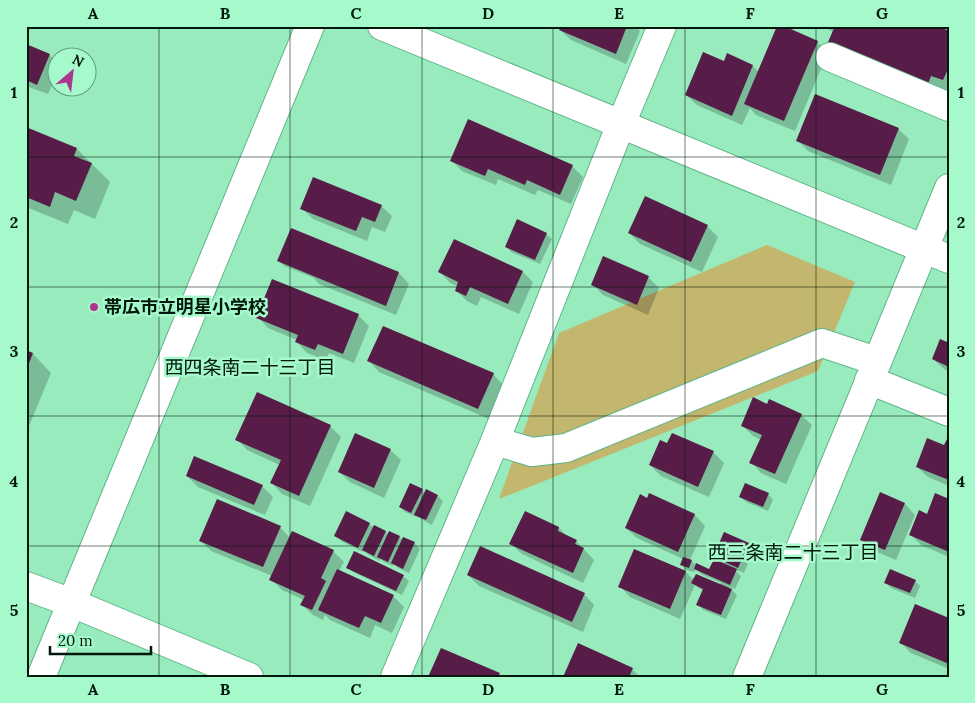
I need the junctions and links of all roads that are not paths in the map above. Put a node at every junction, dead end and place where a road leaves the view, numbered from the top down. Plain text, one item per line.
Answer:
1 (310, 26) edge
2 (382, 26) edge
3 (662, 26) edge
4 (830, 57) dead end
5 (949, 107) edge
6 (621, 124) junction
7 (949, 188) edge
8 (923, 248) junction
9 (949, 259) edge
10 (873, 371) junction
11 (949, 412) edge
12 (495, 441) junction
13 (26, 586) edge
14 (72, 603) junction
15 (42, 677) edge
16 (249, 677) edge
17 (395, 677) edge
18 (747, 677) edge

1 - 14 street
2 - 6 street
3 - 6 street
4 - 5 street
6 - 8 street
6 - 12 street
7 - 8 street
8 - 9 street
8 - 10 street
10 - 11 street
10 - 12 street
10 - 18 street
12 - 17 street
13 - 14 street
14 - 15 street
14 - 16 street

